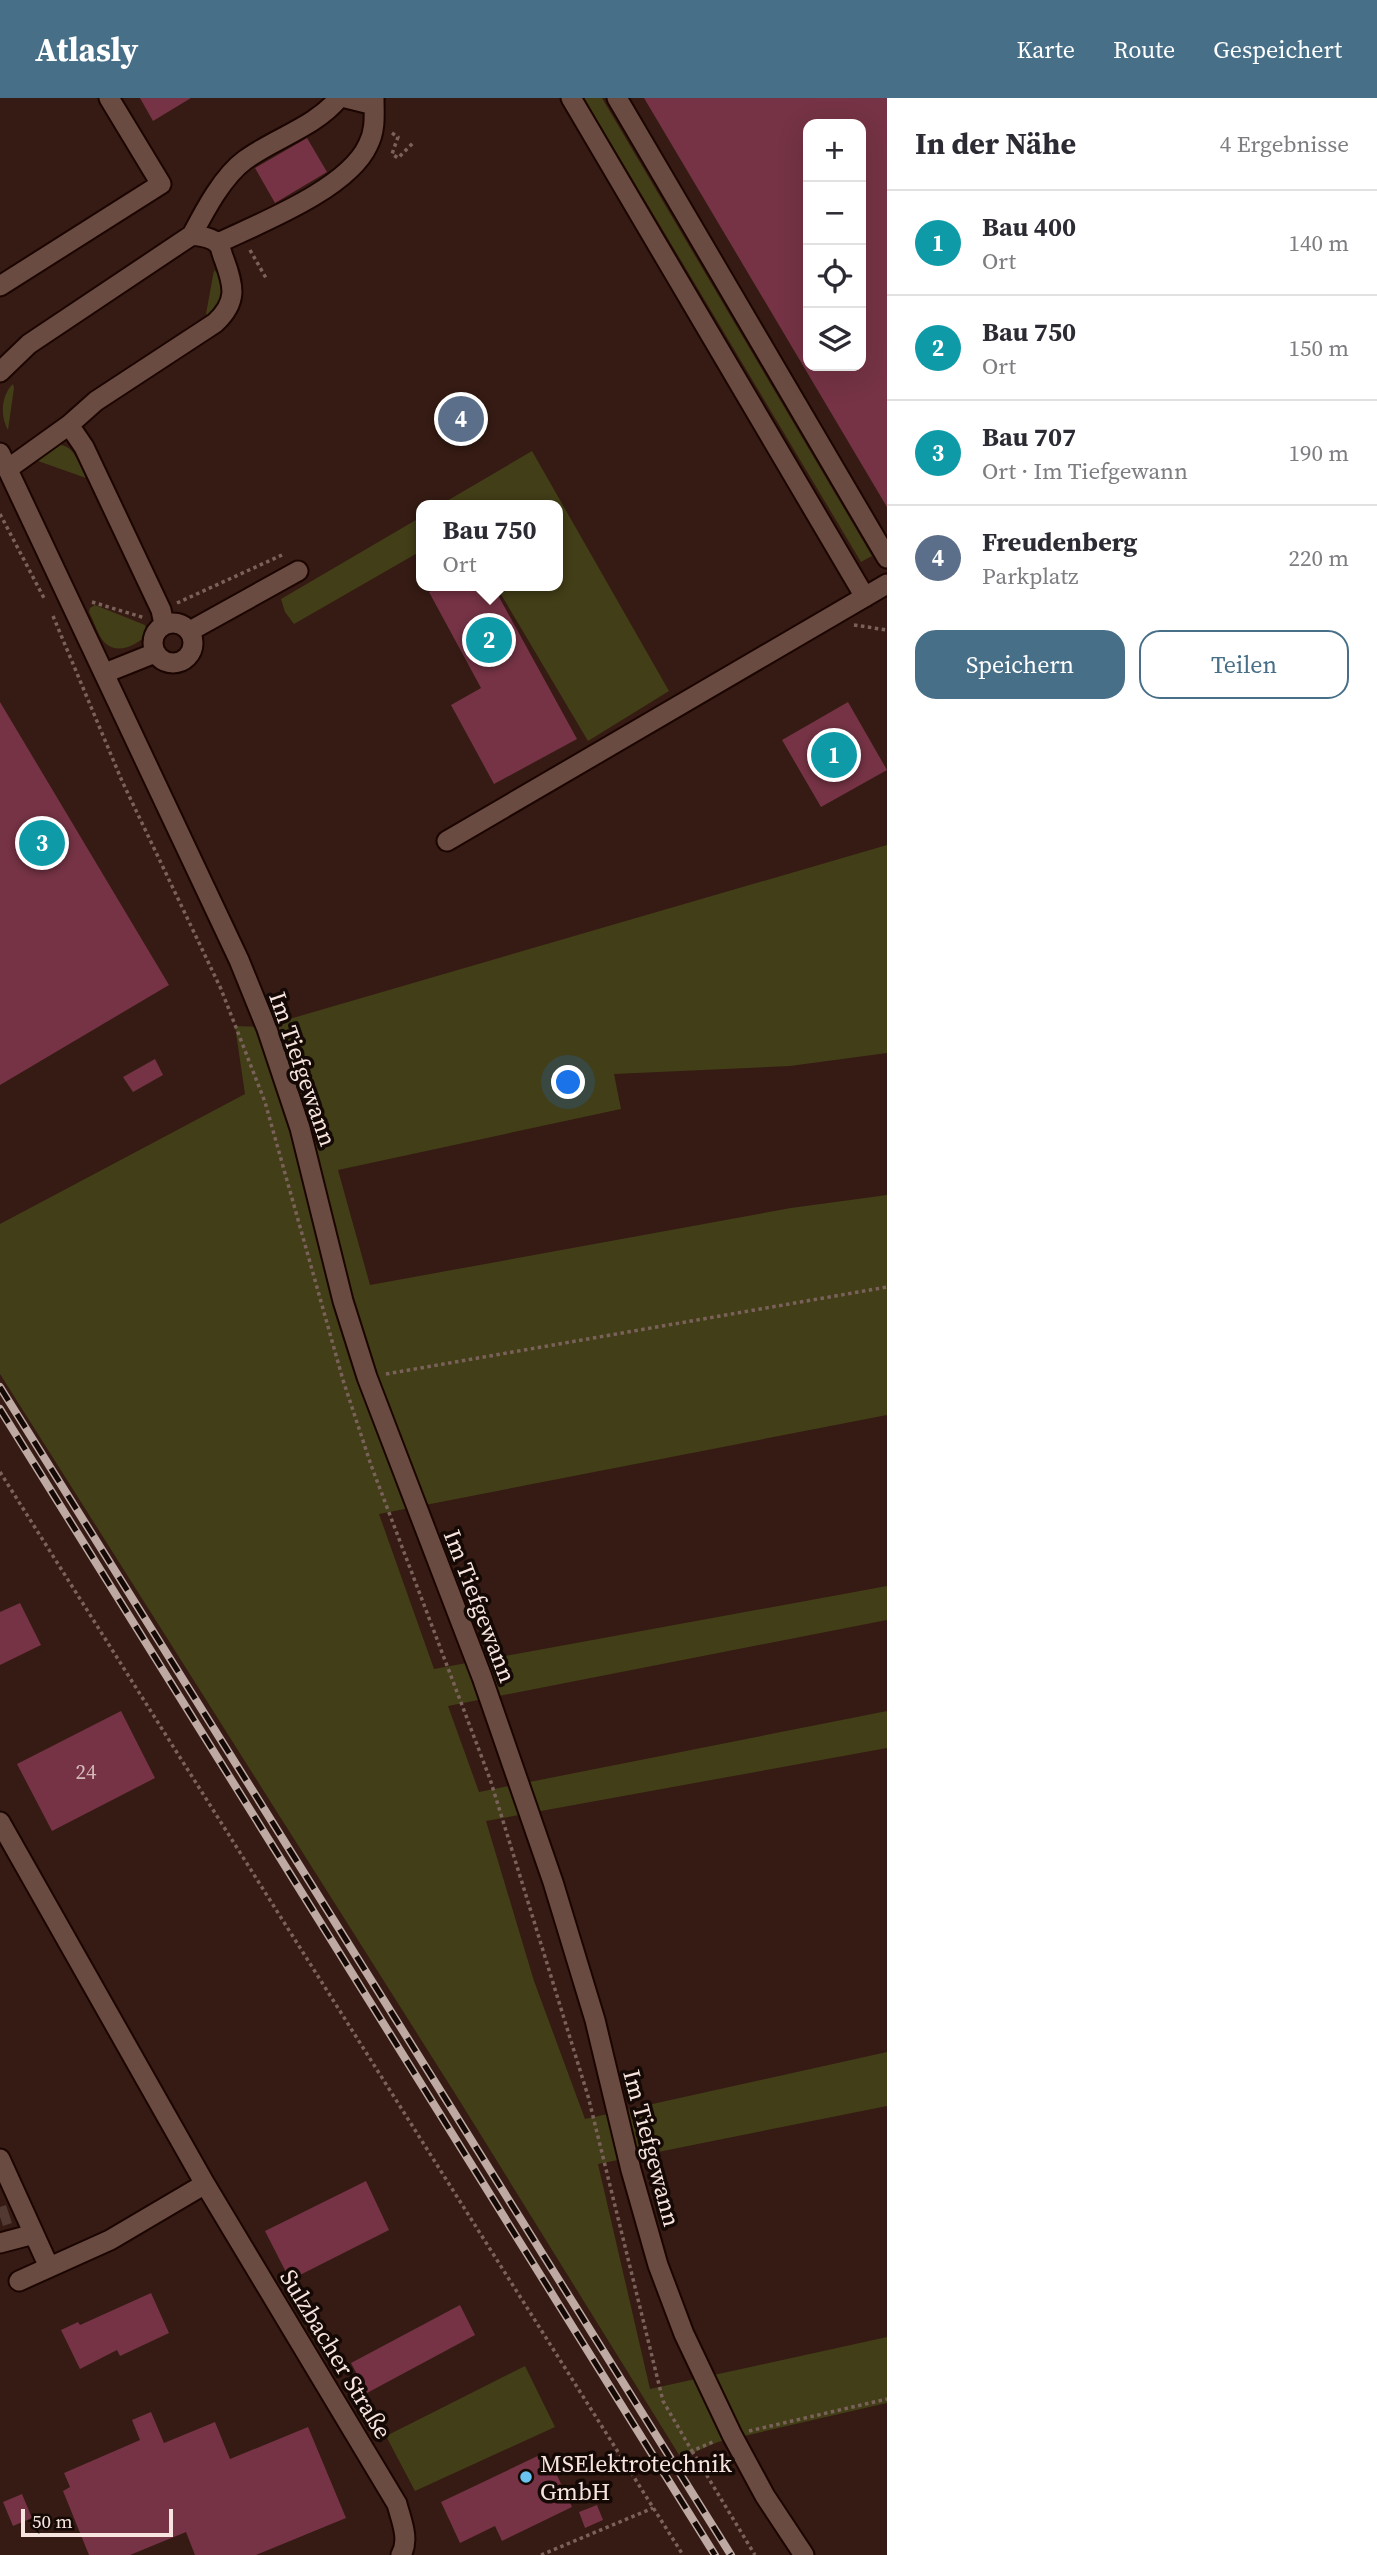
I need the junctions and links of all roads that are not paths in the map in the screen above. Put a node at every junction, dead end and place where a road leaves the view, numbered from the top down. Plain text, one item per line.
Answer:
1 (109, 98) edge
2 (340, 98) edge
3 (346, 98) edge
4 (571, 98) edge
5 (617, 98) edge
6 (374, 102) edge
7 (192, 234) junction
8 (218, 243) junction
9 (0, 286) edge
10 (0, 372) edge
11 (69, 425) junction
12 (4, 460) edge
13 (887, 558) edge
14 (298, 571) dead end
15 (887, 584) edge
16 (864, 597) junction
17 (162, 617) junction
18 (190, 631) junction
19 (155, 653) junction
20 (105, 674) junction
21 (447, 841) dead end
22 (0, 1822) edge
23 (0, 2159) edge
24 (205, 2184) junction
25 (34, 2234) junction
26 (0, 2243) edge
27 (48, 2267) junction
28 (19, 2281) dead end
29 (408, 2554) edge
30 (804, 2555) edge

1 - 9 street
2 - 7 street
3 - 6 street
4 - 16 street
5 - 13 street
6 - 8 street
7 - 8 street
7 - 10 street
8 - 11 street
11 - 12 street
11 - 17 street
12 - 20 street, Im Tiefgewann
14 - 18 street
15 - 16 street
16 - 21 street
17 - 18 street
17 - 19 street
18 - 19 street
19 - 20 street
20 - 30 street, Im Tiefgewann
22 - 24 street, Sulzbacher Straße
23 - 25 street
24 - 27 street
24 - 29 street, Sulzbacher Straße
25 - 26 street
25 - 27 street
27 - 28 street

